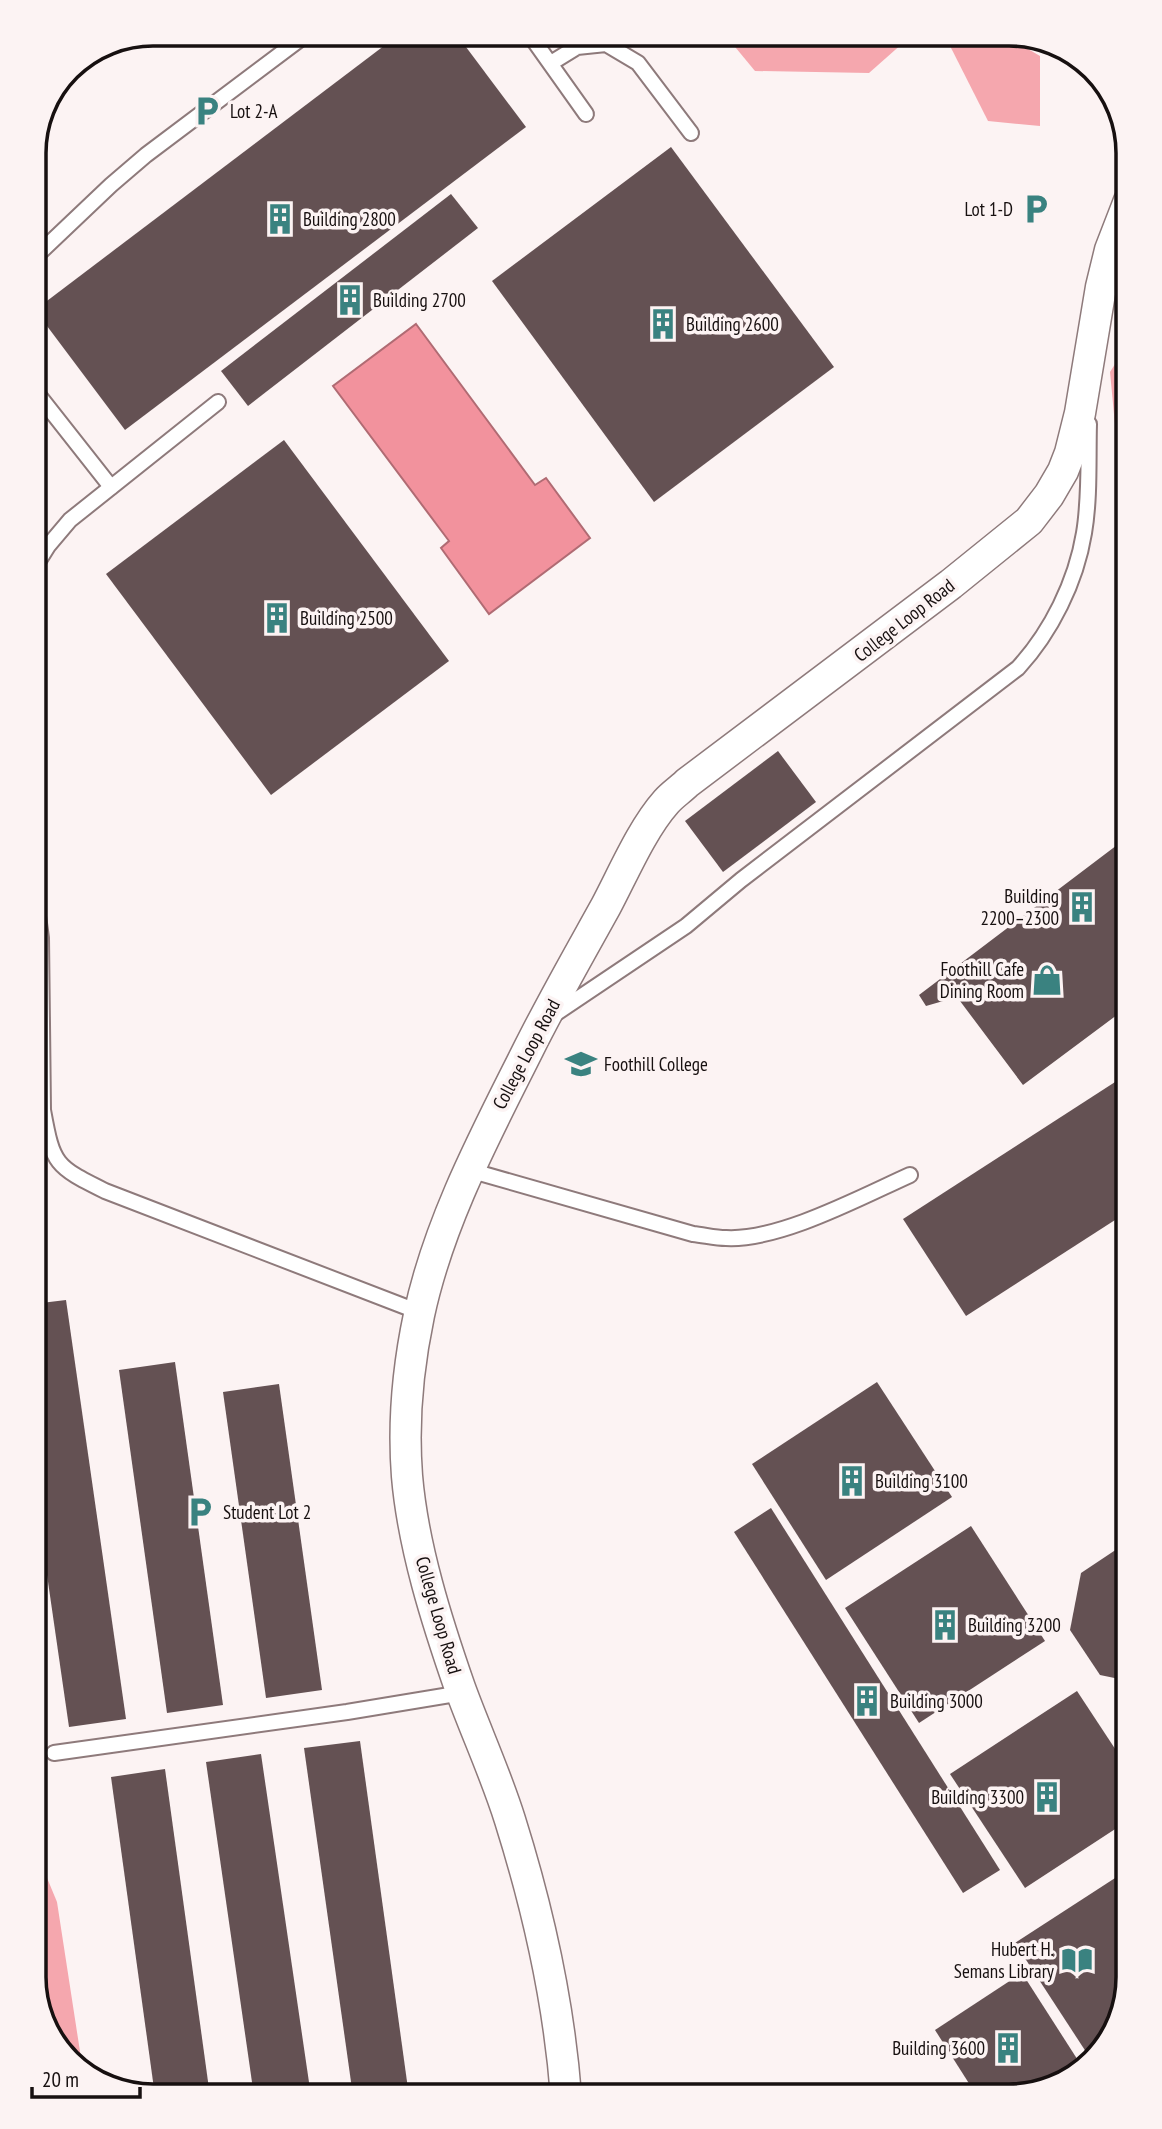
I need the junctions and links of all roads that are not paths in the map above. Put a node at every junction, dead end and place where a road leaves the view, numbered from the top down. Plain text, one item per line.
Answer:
1 (291, 46) edge
2 (538, 46) edge
3 (587, 46) edge
4 (609, 46) edge
5 (551, 63) junction
6 (586, 114) dead end
7 (691, 133) dead end
8 (1116, 235) edge
9 (46, 247) edge
10 (1091, 345) junction
11 (218, 402) dead end
12 (46, 404) edge
13 (111, 486) junction
14 (46, 549) edge
15 (541, 1023) junction
16 (46, 1126) edge
17 (469, 1170) junction
18 (910, 1175) dead end
19 (419, 1312) junction
20 (462, 1693) junction
21 (54, 1753) dead end
22 (565, 2083) edge

1 - 9 lane
2 - 5 lane
3 - 5 lane
4 - 7 lane
5 - 6 lane
8 - 10 street, College Loop Road
10 - 15 street, College Loop Road
10 - 15 lane
11 - 13 lane
12 - 13 lane
13 - 14 lane
15 - 17 street, College Loop Road
16 - 19 lane
17 - 18 lane
17 - 19 street, College Loop Road
19 - 20 street, College Loop Road
20 - 21 lane
20 - 22 street, College Loop Road

